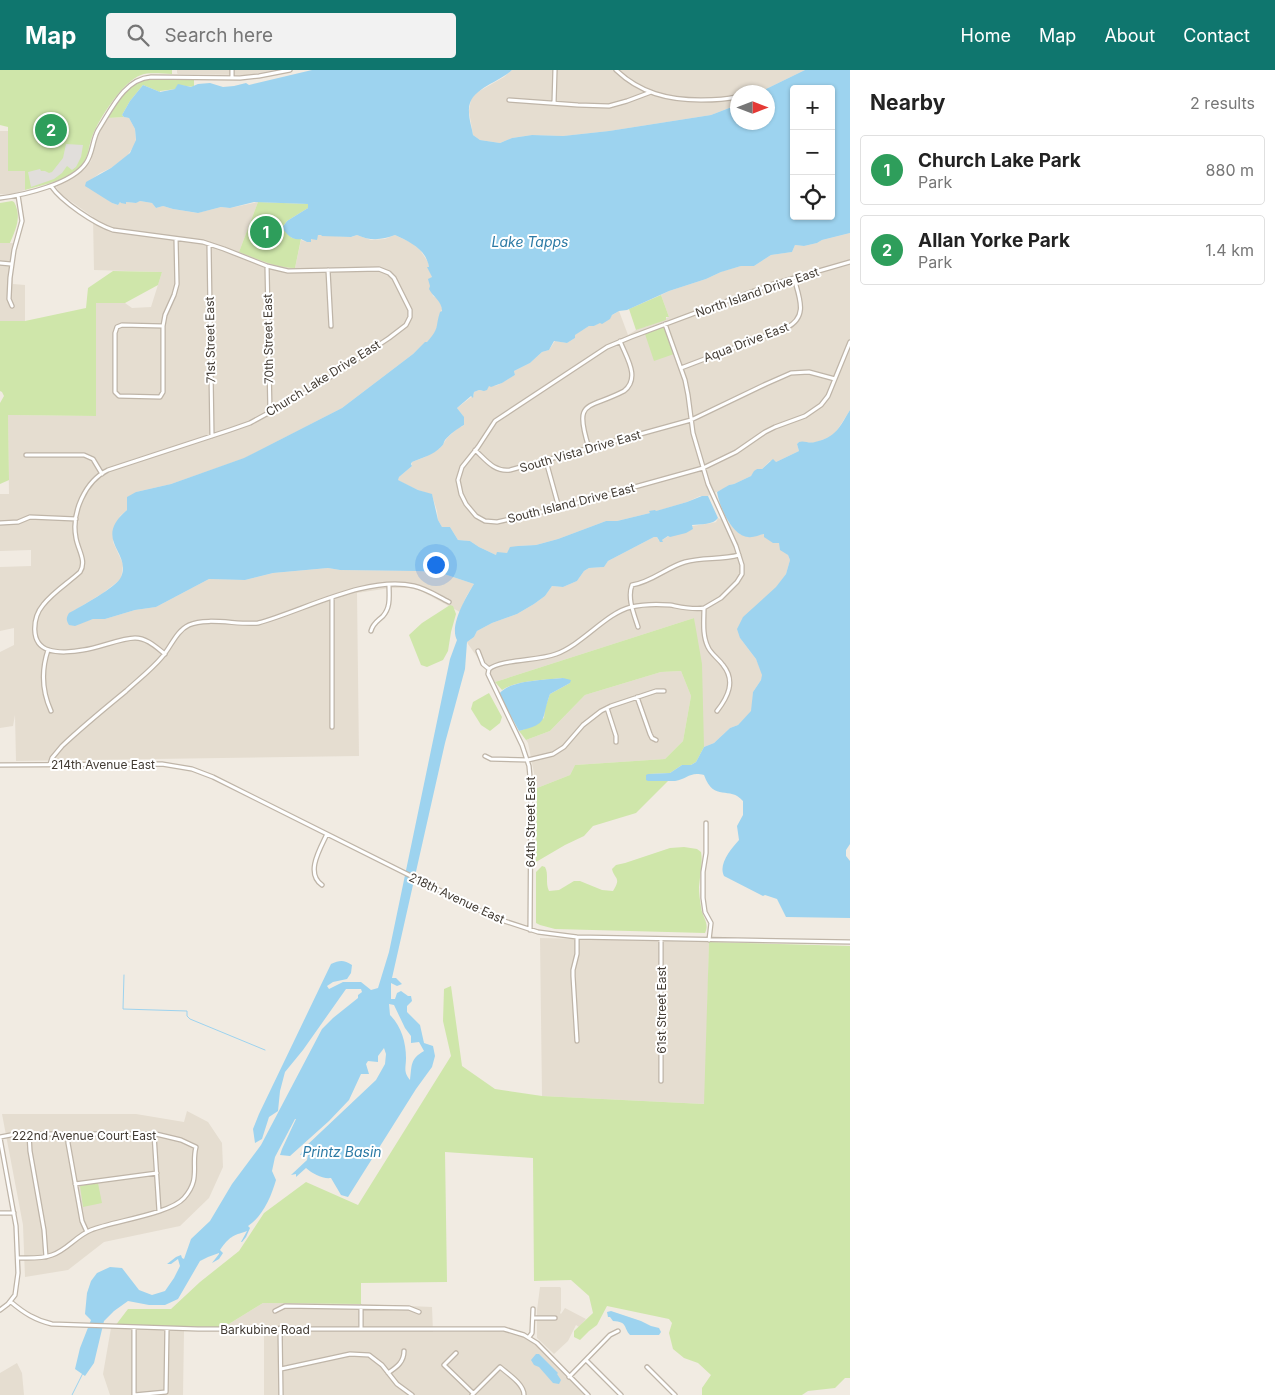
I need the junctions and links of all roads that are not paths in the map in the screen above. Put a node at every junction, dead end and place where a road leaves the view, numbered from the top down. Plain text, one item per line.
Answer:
1 (232, 70) edge
2 (290, 70) edge
3 (555, 70) edge
4 (616, 70) edge
5 (232, 78) junction
6 (651, 92) junction
7 (730, 98) edge
8 (510, 100) dead end
9 (554, 103) junction
10 (51, 186) junction
11 (18, 195) junction
12 (0, 198) edge
13 (176, 239) junction
14 (209, 244) junction
15 (850, 262) edge
16 (0, 263) edge
17 (11, 264) junction
18 (268, 266) junction
19 (328, 270) junction
20 (794, 278) junction
21 (12, 306) dead end
22 (665, 324) junction
23 (163, 326) junction
24 (331, 326) dead end
25 (620, 342) junction
26 (850, 342) edge
27 (681, 368) junction
28 (835, 379) junction
29 (270, 412) junction
30 (691, 420) junction
31 (212, 436) junction
32 (589, 448) junction
33 (475, 450) junction
34 (26, 455) dead end
35 (546, 461) junction
36 (703, 468) junction
37 (102, 474) junction
38 (559, 508) junction
39 (76, 519) junction
40 (0, 523) edge
41 (739, 555) junction
42 (389, 585) junction
43 (332, 598) junction
44 (449, 602) dead end
45 (632, 607) junction
46 (704, 608) junction
47 (638, 627) dead end
48 (371, 631) dead end
49 (48, 650) junction
50 (478, 651) dead end
51 (165, 654) junction
52 (489, 669) junction
53 (664, 691) dead end
54 (638, 697) junction
55 (606, 708) junction
56 (51, 711) dead end
57 (717, 711) dead end
58 (332, 727) dead end
59 (656, 740) dead end
60 (616, 742) dead end
61 (485, 756) dead end
62 (528, 760) junction
63 (0, 764) edge
64 (50, 764) junction
65 (205, 774) joint
66 (706, 823) dead end
67 (327, 834) junction
68 (322, 886) dead end
69 (531, 916) junction
70 (520, 926) junction
71 (530, 930) junction
72 (577, 937) junction
73 (661, 938) junction
74 (709, 940) junction
75 (850, 942) edge
76 (576, 1041) dead end
77 (660, 1081) dead end
78 (29, 1134) junction
79 (68, 1134) junction
80 (154, 1134) junction
81 (0, 1137) edge
82 (156, 1172) junction
83 (75, 1184) junction
84 (159, 1211) junction
85 (0, 1213) edge
86 (14, 1213) junction
87 (87, 1232) junction
88 (46, 1257) junction
89 (18, 1258) junction
90 (11, 1302) junction
91 (361, 1308) junction
92 (533, 1309) dead end
93 (0, 1310) edge
94 (275, 1311) dead end
95 (419, 1312) dead end
96 (533, 1318) junction
97 (555, 1318) dead end
98 (134, 1327) junction
99 (167, 1328) junction
100 (280, 1328) junction
101 (361, 1330) junction
102 (618, 1332) dead end
103 (529, 1337) junction
104 (404, 1351) dead end
105 (456, 1353) dead end
106 (586, 1360) junction
107 (647, 1367) dead end
108 (281, 1370) junction
109 (388, 1373) junction
110 (570, 1376) junction
111 (472, 1394) edge
112 (524, 1394) edge
113 (134, 1395) edge
114 (281, 1395) edge
115 (412, 1395) edge
116 (588, 1395) edge
117 (621, 1395) edge
118 (675, 1395) edge

1 - 5 street
2 - 5 street
3 - 9 street
4 - 6 street
5 - 10 street
6 - 7 street
6 - 9 street
8 - 9 street
10 - 11 street
10 - 13 street, Church Lake Drive East
11 - 12 street
11 - 17 street
13 - 14 street, Church Lake Drive East
13 - 23 street
14 - 18 street, Church Lake Drive East
14 - 31 street, 71st Street East
15 - 20 street, North Island Drive East
16 - 17 street
17 - 21 street
18 - 19 street, Church Lake Drive East
18 - 29 street, 70th Street East
19 - 24 street
19 - 29 street, Church Lake Drive East
20 - 22 street, North Island Drive East
20 - 27 street, Aqua Drive East
22 - 25 street, South Island Drive East
22 - 27 street
23 - 23 street
25 - 32 street
25 - 33 street, South Island Drive East
26 - 28 street
27 - 30 street
28 - 30 street, South Vista Drive East
28 - 36 street
29 - 31 street, Church Lake Drive East
30 - 32 street, South Vista Drive East
30 - 36 street
31 - 37 street, Church Lake Drive East
32 - 35 street, South Vista Drive East
33 - 35 street, South Vista Drive East
33 - 38 street, South Island Drive East
34 - 37 street
35 - 38 street
36 - 38 street, South Island Drive East
36 - 41 street
37 - 39 street, Church Lake Drive East
39 - 40 street
39 - 49 street, Church Lake Drive East
41 - 45 street
41 - 46 street
42 - 43 street
42 - 44 street
42 - 48 street
43 - 51 street
43 - 58 street
45 - 46 street
45 - 47 street
45 - 52 street
46 - 57 street
49 - 51 street
49 - 56 street
50 - 52 street, 64th Street East
51 - 64 street
52 - 62 street, 64th Street East
53 - 54 street
54 - 55 street
54 - 59 street
55 - 60 street
55 - 62 street
61 - 62 street
62 - 69 street, 64th Street East
63 - 64 street, 214th Avenue East
64 - 65 street, 214th Avenue East
65 - 67 street, 218th Avenue East
66 - 74 street
67 - 68 street
67 - 70 street, 218th Avenue East
69 - 70 street
69 - 71 street, 64th Street East
70 - 71 street, 218th Avenue East
71 - 72 street, 218th Avenue East
72 - 73 street, 218th Avenue East
72 - 76 street
73 - 74 street, 218th Avenue East
73 - 77 street, 61st Street East
74 - 75 street, 218th Avenue East
78 - 79 street, 222nd Avenue Court East
78 - 81 street, 222nd Avenue Court East
78 - 88 street
79 - 80 street, 222nd Avenue Court East
79 - 83 street
80 - 82 street
80 - 84 street, 222nd Avenue Court East
81 - 86 street
82 - 83 street
82 - 84 street
83 - 87 street
84 - 87 street
85 - 86 street
86 - 89 street
87 - 88 street
88 - 89 street
89 - 90 street
90 - 93 street
90 - 98 street, Barkubine Road
91 - 94 street
91 - 95 street
91 - 101 street
92 - 96 street
96 - 97 street
96 - 103 street
98 - 99 street, Barkubine Road
98 - 113 street
99 - 100 street, Barkubine Road
99 - 113 street
100 - 101 street, Barkubine Road
100 - 108 street
101 - 103 street, Barkubine Road
102 - 106 street
103 - 110 street, Barkubine Road
104 - 109 street
105 - 111 street
106 - 110 street
106 - 117 street
107 - 118 street
108 - 109 street
108 - 114 street
109 - 115 street
110 - 116 street, Barkubine Road
111 - 112 street

